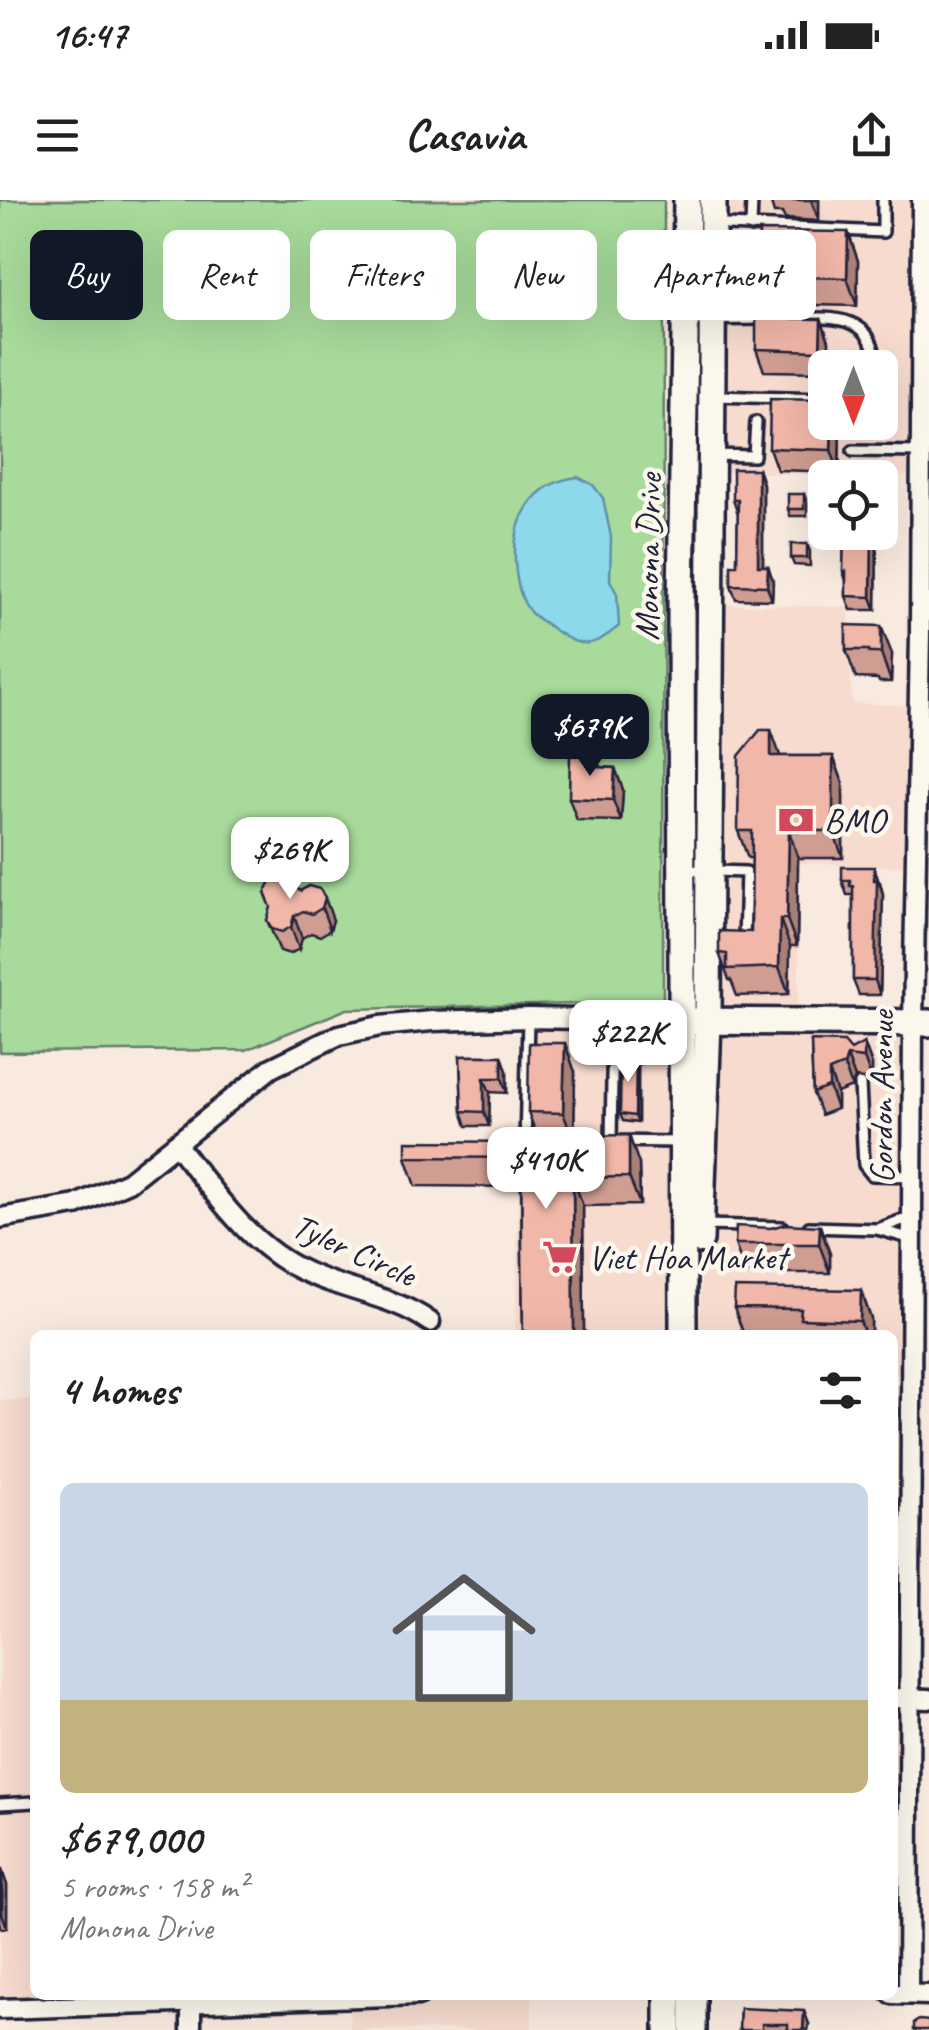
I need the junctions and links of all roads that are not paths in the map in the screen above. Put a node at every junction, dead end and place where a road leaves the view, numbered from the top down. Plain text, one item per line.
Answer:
1 (752, 200) edge
2 (883, 200) edge
3 (922, 200) edge
4 (687, 212) edge
5 (726, 219) edge
6 (816, 318) edge
7 (686, 320) edge
8 (712, 320) edge
9 (876, 350) edge
10 (685, 396) junction
11 (712, 396) junction
12 (808, 399) edge
13 (756, 422) dead end
14 (854, 451) dead end
15 (920, 452) junction
16 (684, 454) junction
17 (712, 455) junction
18 (924, 722) edge
19 (681, 870) junction
20 (709, 870) junction
21 (722, 941) junction
22 (528, 1018) junction
23 (614, 1020) junction
24 (680, 1020) junction
25 (708, 1021) junction
26 (921, 1023) edge
27 (860, 1084) dead end
28 (680, 1142) junction
29 (176, 1144) junction
30 (525, 1163) edge
31 (912, 1176) junction
32 (912, 1216) junction
33 (0, 1218) edge
34 (701, 1225) junction
35 (877, 1229) junction
36 (912, 1240) junction
37 (430, 1322) dead end
38 (683, 1330) edge
39 (700, 1330) edge
40 (898, 1373) edge
41 (912, 1374) junction
42 (901, 1698) edge
43 (929, 1698) edge
44 (30, 1802) edge
45 (0, 1804) edge
46 (901, 1839) edge
47 (900, 1994) edge
48 (929, 1995) edge
49 (256, 2000) edge
50 (668, 2000) edge
51 (693, 2000) edge
52 (191, 2002) junction
53 (0, 2008) edge
54 (191, 2030) edge
55 (668, 2030) edge
56 (693, 2030) edge

1 - 5 lane
2 - 5 lane
3 - 15 street, Gordon Avenue
4 - 5 street
6 - 9 lane
7 - 10 street, Monona Drive
8 - 11 street, Monona Drive
10 - 11 lane
10 - 16 street, Monona Drive
11 - 12 lane
11 - 17 street, Monona Drive
13 - 17 lane
14 - 15 lane
15 - 18 street, Gordon Avenue
16 - 17 lane
16 - 19 street, Monona Drive
17 - 20 street, Monona Drive
18 - 26 street, Gordon Avenue
19 - 20 lane
19 - 24 street, Monona Drive
20 - 21 street, Monona Drive
20 - 21 lane
21 - 25 street, Monona Drive
22 - 23 street
22 - 29 street
22 - 30 lane
23 - 24 street
23 - 28 lane
24 - 25 street
24 - 28 street, Monona Drive
25 - 26 street
25 - 34 street, Monona Drive
26 - 31 street, Gordon Avenue
27 - 31 lane
28 - 38 street, Monona Drive
29 - 33 street
29 - 37 street, Tyler Circle
31 - 32 street, Gordon Avenue
32 - 35 lane
32 - 36 street, Gordon Avenue
34 - 35 lane
34 - 39 street, Monona Drive
35 - 36 lane
36 - 41 street, Gordon Avenue
40 - 41 street
41 - 42 street, Gordon Avenue
42 - 43 street
42 - 46 street, Gordon Avenue
44 - 45 lane
46 - 47 street, Gordon Avenue
47 - 48 street
49 - 52 street
50 - 55 street
51 - 56 street
52 - 53 street
52 - 54 street

